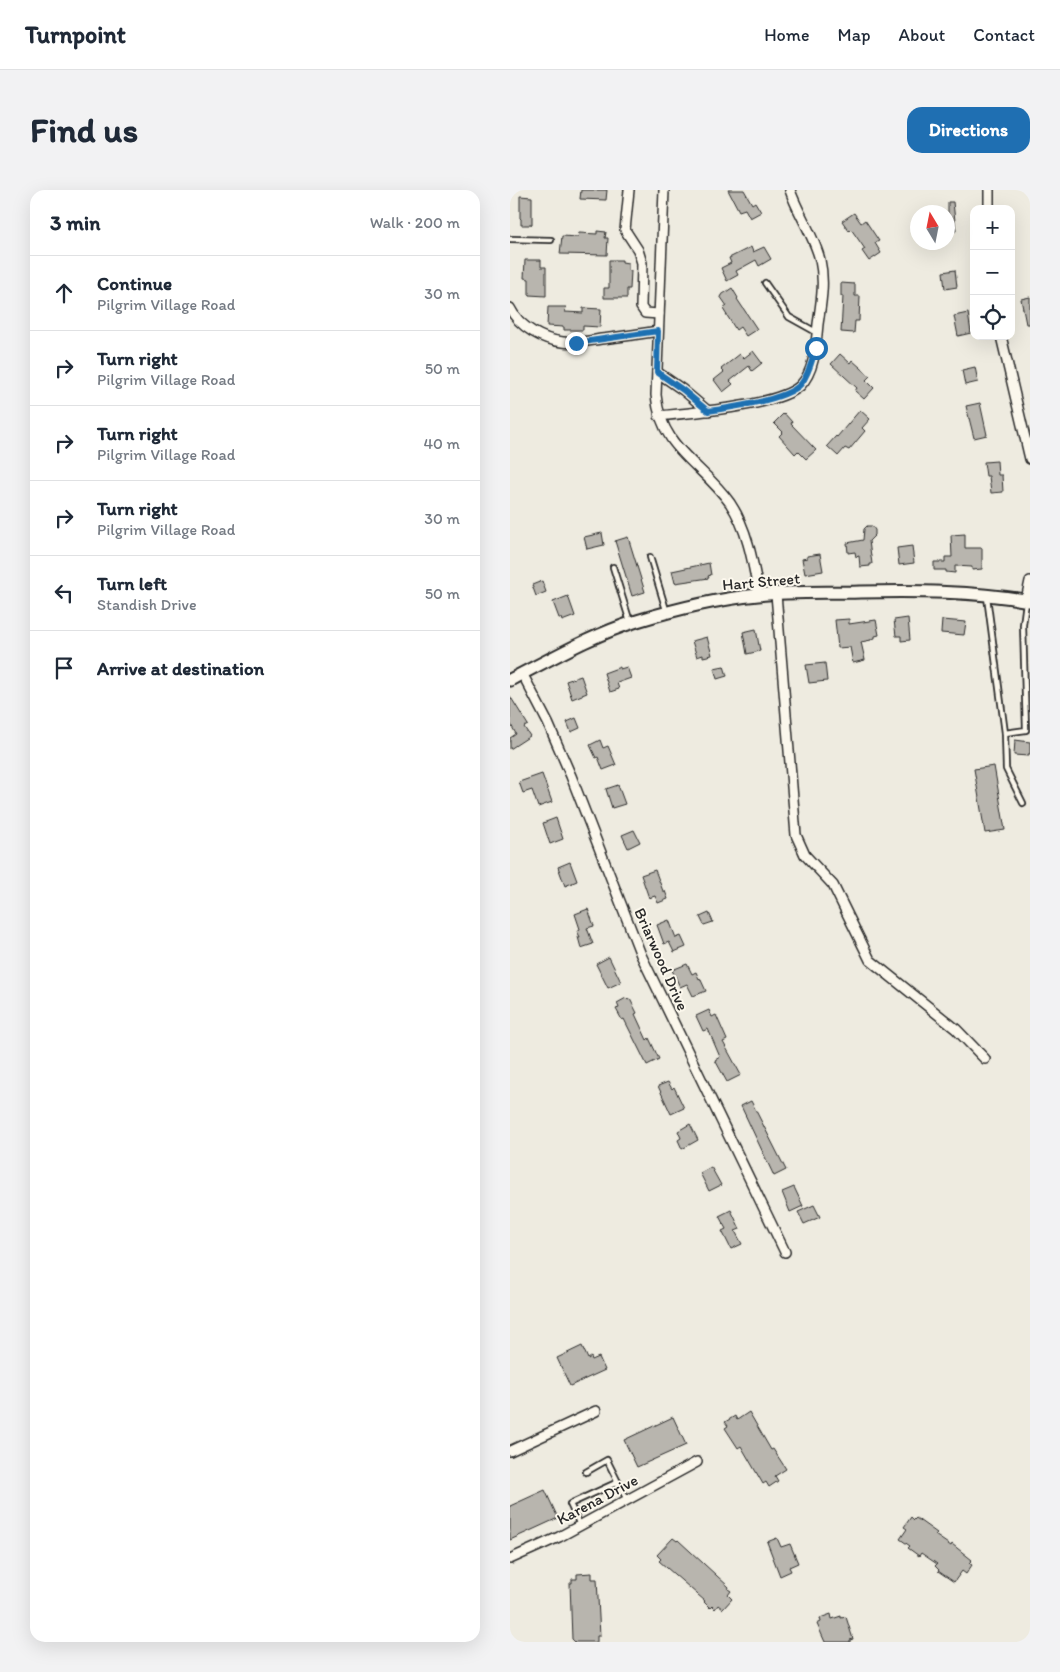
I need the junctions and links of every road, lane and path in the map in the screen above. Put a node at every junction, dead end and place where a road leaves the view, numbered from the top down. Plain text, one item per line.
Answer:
1 (629, 190) edge
2 (664, 190) edge
3 (790, 190) edge
4 (989, 190) edge
5 (990, 205) edge
6 (510, 239) edge
7 (551, 240) dead end
8 (765, 283) dead end
9 (510, 308) edge
10 (659, 314) junction
11 (658, 331) junction
12 (818, 333) junction
13 (1002, 340) edge
14 (657, 372) junction
15 (708, 411) junction
16 (659, 416) junction
17 (1030, 459) edge
18 (650, 557) dead end
19 (613, 567) dead end
20 (1030, 581) edge
21 (776, 594) junction
22 (759, 595) junction
23 (986, 596) junction
24 (1028, 601) edge
25 (667, 613) junction
26 (630, 624) junction
27 (522, 674) junction
28 (510, 680) edge
29 (1005, 733) junction
30 (1023, 803) dead end
31 (985, 1059) dead end
32 (785, 1252) dead end
33 (596, 1411) dead end
34 (510, 1451) edge
35 (697, 1462) dead end
36 (586, 1472) dead end
37 (618, 1482) junction
38 (627, 1500) junction
39 (580, 1525) junction
40 (510, 1558) edge

1 - 10 street
2 - 10 street
3 - 12 street
4 - 5 street
6 - 7 lane
8 - 12 lane
9 - 11 street
10 - 11 street
11 - 14 street
12 - 15 street
13 - 17 street
14 - 15 street
14 - 16 street
15 - 16 street
16 - 22 street
18 - 25 lane
19 - 26 lane
20 - 24 street
21 - 22 street, Hart Street
21 - 23 street, Hart Street
21 - 31 street
22 - 25 street, Hart Street
23 - 24 street, Hart Street
23 - 29 lane
24 - 29 lane
25 - 26 street, Hart Street
26 - 27 street, Hart Street
27 - 28 street, Hart Street
27 - 32 street, Briarwood Drive
29 - 30 lane
33 - 34 street
35 - 38 street, Karena Drive
36 - 37 lane
37 - 38 lane
37 - 39 lane
38 - 39 street, Karena Drive
39 - 40 street, Karena Drive

